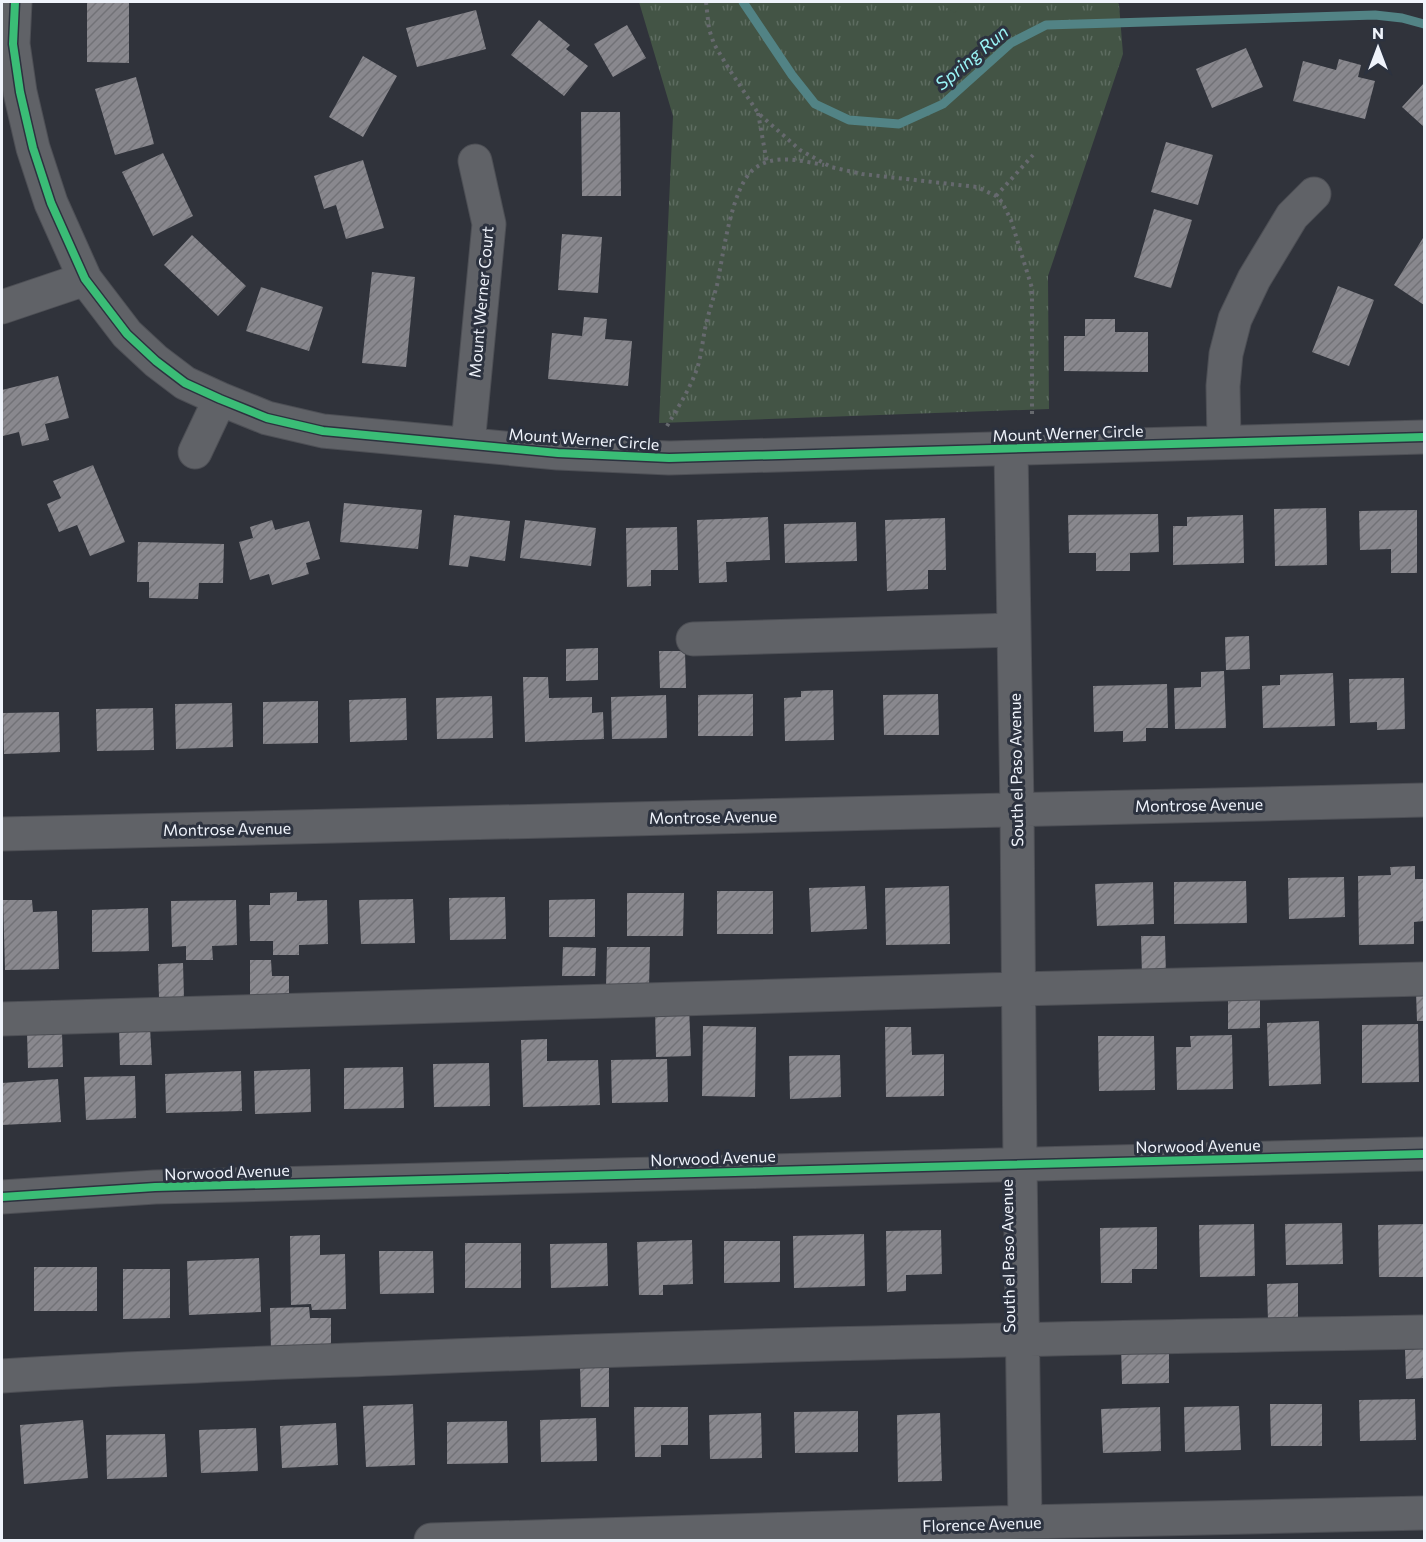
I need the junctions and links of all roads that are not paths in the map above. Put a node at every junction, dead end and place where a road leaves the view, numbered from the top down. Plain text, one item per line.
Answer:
1 (15, 2) edge
2 (475, 162) dead end
3 (1314, 195) dead end
4 (85, 279) junction
5 (2, 307) edge
6 (220, 399) junction
7 (1425, 436) edge
8 (1224, 441) junction
9 (468, 444) junction
10 (1011, 449) junction
11 (195, 452) dead end
12 (1014, 630) junction
13 (693, 639) dead end
14 (1425, 800) edge
15 (1017, 809) junction
16 (2, 834) edge
17 (1425, 979) edge
18 (1018, 989) junction
19 (2, 1019) edge
20 (1425, 1154) edge
21 (1020, 1164) junction
22 (2, 1197) edge
23 (1425, 1332) edge
24 (1022, 1340) junction
25 (2, 1376) edge
26 (1425, 1513) edge
27 (1025, 1522) junction
28 (431, 1540) edge

1 - 4 street, Mount Werner Circle
2 - 9 street, Mount Werner Court
3 - 8 street
4 - 5 street
4 - 6 street, Mount Werner Circle
6 - 9 street, Mount Werner Circle
6 - 11 street
7 - 8 street, Mount Werner Circle
8 - 10 street, Mount Werner Circle
9 - 10 street, Mount Werner Circle
10 - 12 street, South el Paso Avenue
12 - 13 street
12 - 15 street, South el Paso Avenue
14 - 15 street, Montrose Avenue
15 - 16 street, Montrose Avenue
15 - 18 street, South el Paso Avenue
17 - 18 street
18 - 19 street
18 - 21 street, South el Paso Avenue
20 - 21 street, Norwood Avenue
21 - 22 street, Norwood Avenue
21 - 24 street, South el Paso Avenue
23 - 24 street
24 - 25 street
24 - 27 street, South el Paso Avenue
26 - 27 street, Florence Avenue
27 - 28 street, Florence Avenue

